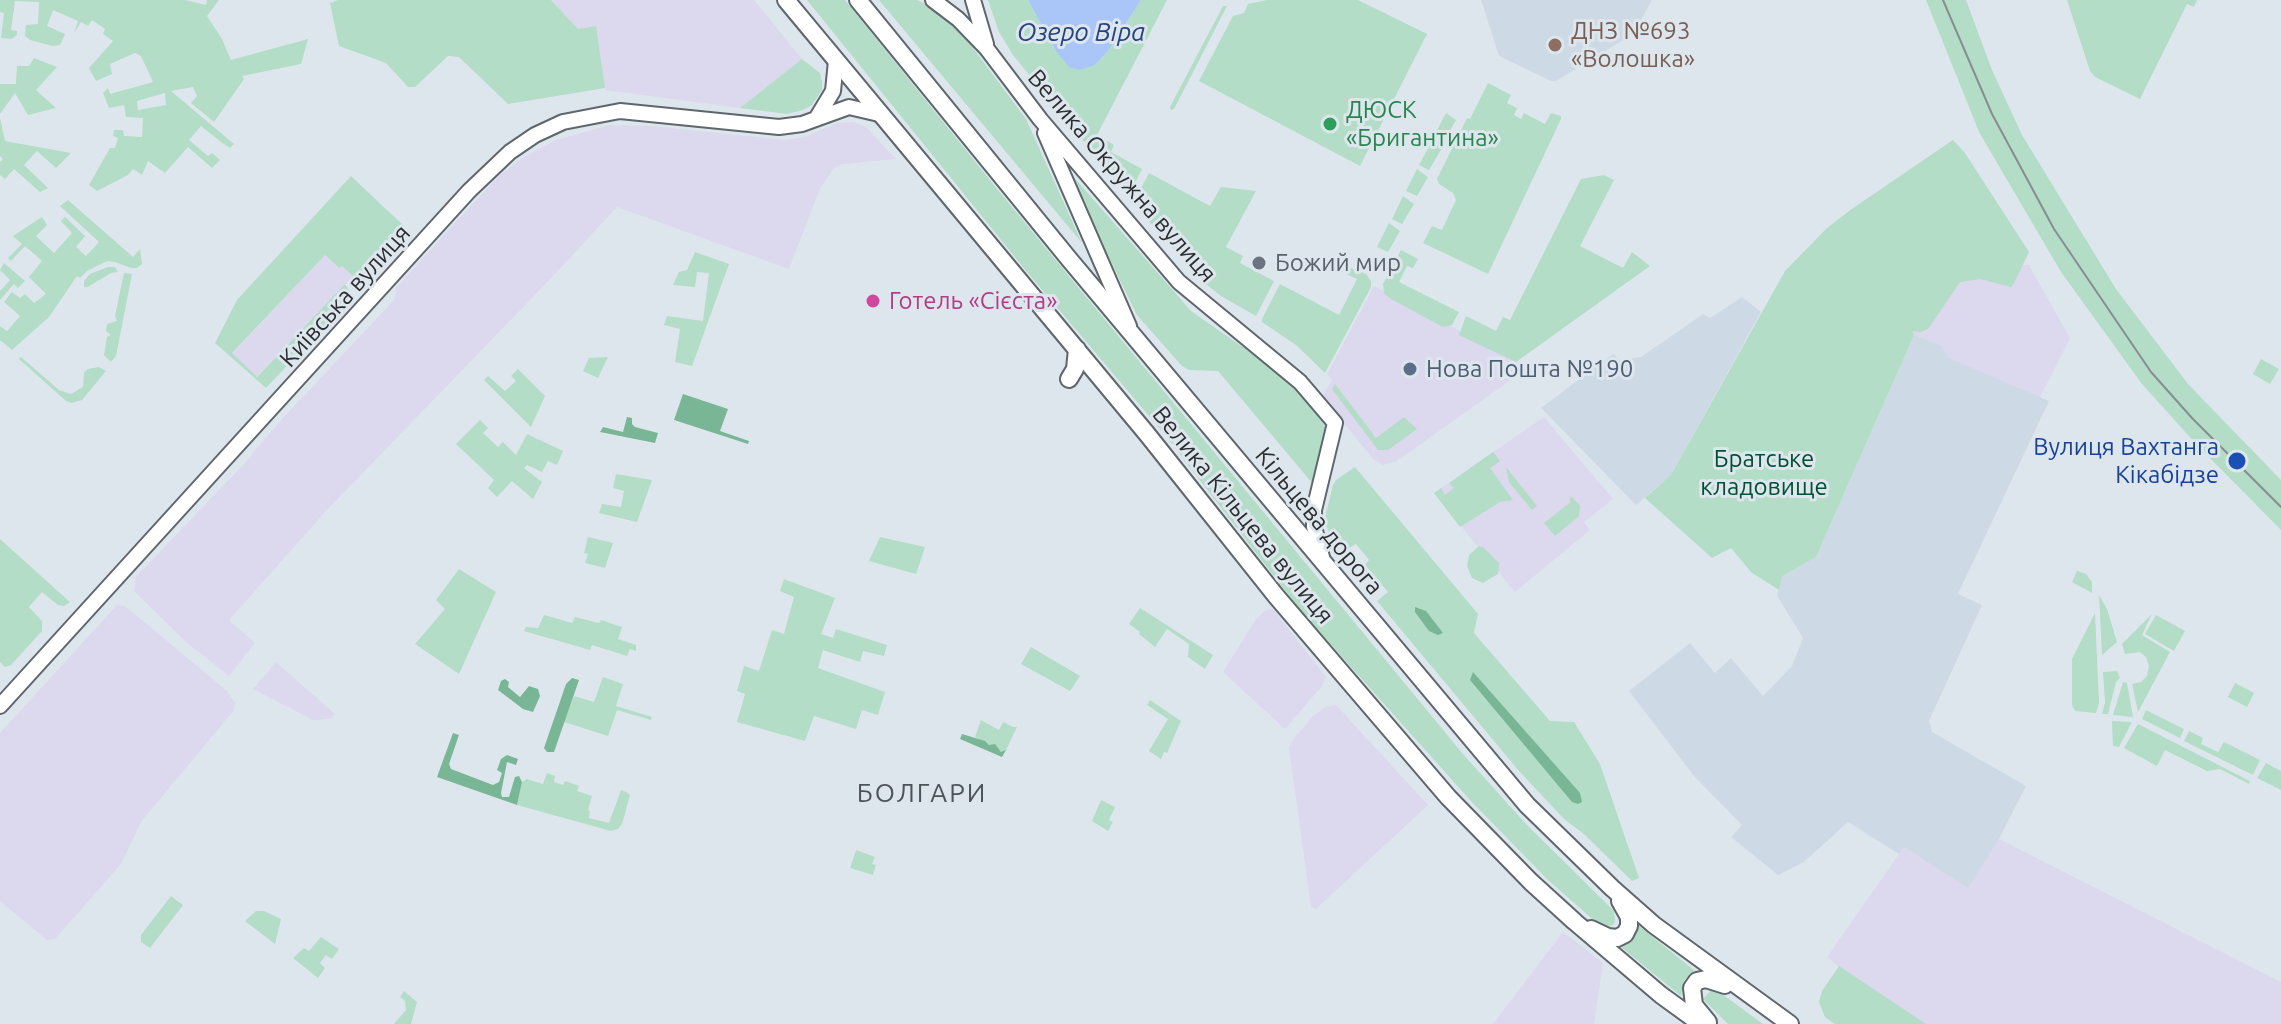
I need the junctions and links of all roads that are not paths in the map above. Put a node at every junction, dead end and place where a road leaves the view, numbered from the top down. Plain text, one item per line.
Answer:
1 (786, 0) edge
2 (858, 0) edge
3 (933, 0) edge
4 (973, 0) edge
5 (987, 49) junction
6 (836, 61) junction
7 (879, 114) junction
8 (816, 119) junction
9 (1040, 119) junction
10 (1134, 338) junction
11 (1077, 349) junction
12 (1069, 379) dead end
13 (1325, 565) junction
14 (0, 706) edge
15 (1612, 888) junction
16 (1575, 922) junction
17 (1748, 995) junction
18 (1701, 1024) edge
19 (1710, 1024) edge
20 (1790, 1024) edge

1 - 6 highway, Велика Кільцева вулиця
2 - 10 highway, Кільцева дорога
3 - 5 main road
4 - 5 main road
5 - 9 main road, Велика Окружна вулиця
6 - 7 highway, Велика Кільцева вулиця
6 - 8 main road
7 - 8 main road, Київська вулиця
7 - 11 highway, Велика Кільцева вулиця
8 - 14 main road, Київська вулиця
9 - 10 main road
9 - 13 main road, Велика Окружна вулиця
10 - 13 highway, Кільцева дорога
11 - 12 highway
11 - 16 highway, Велика Кільцева вулиця
13 - 15 highway, Кільцева дорога
15 - 16 highway
15 - 17 highway, Кільцева дорога
16 - 18 highway, Велика Кільцева вулиця
17 - 19 highway
17 - 20 highway, Кільцева дорога

